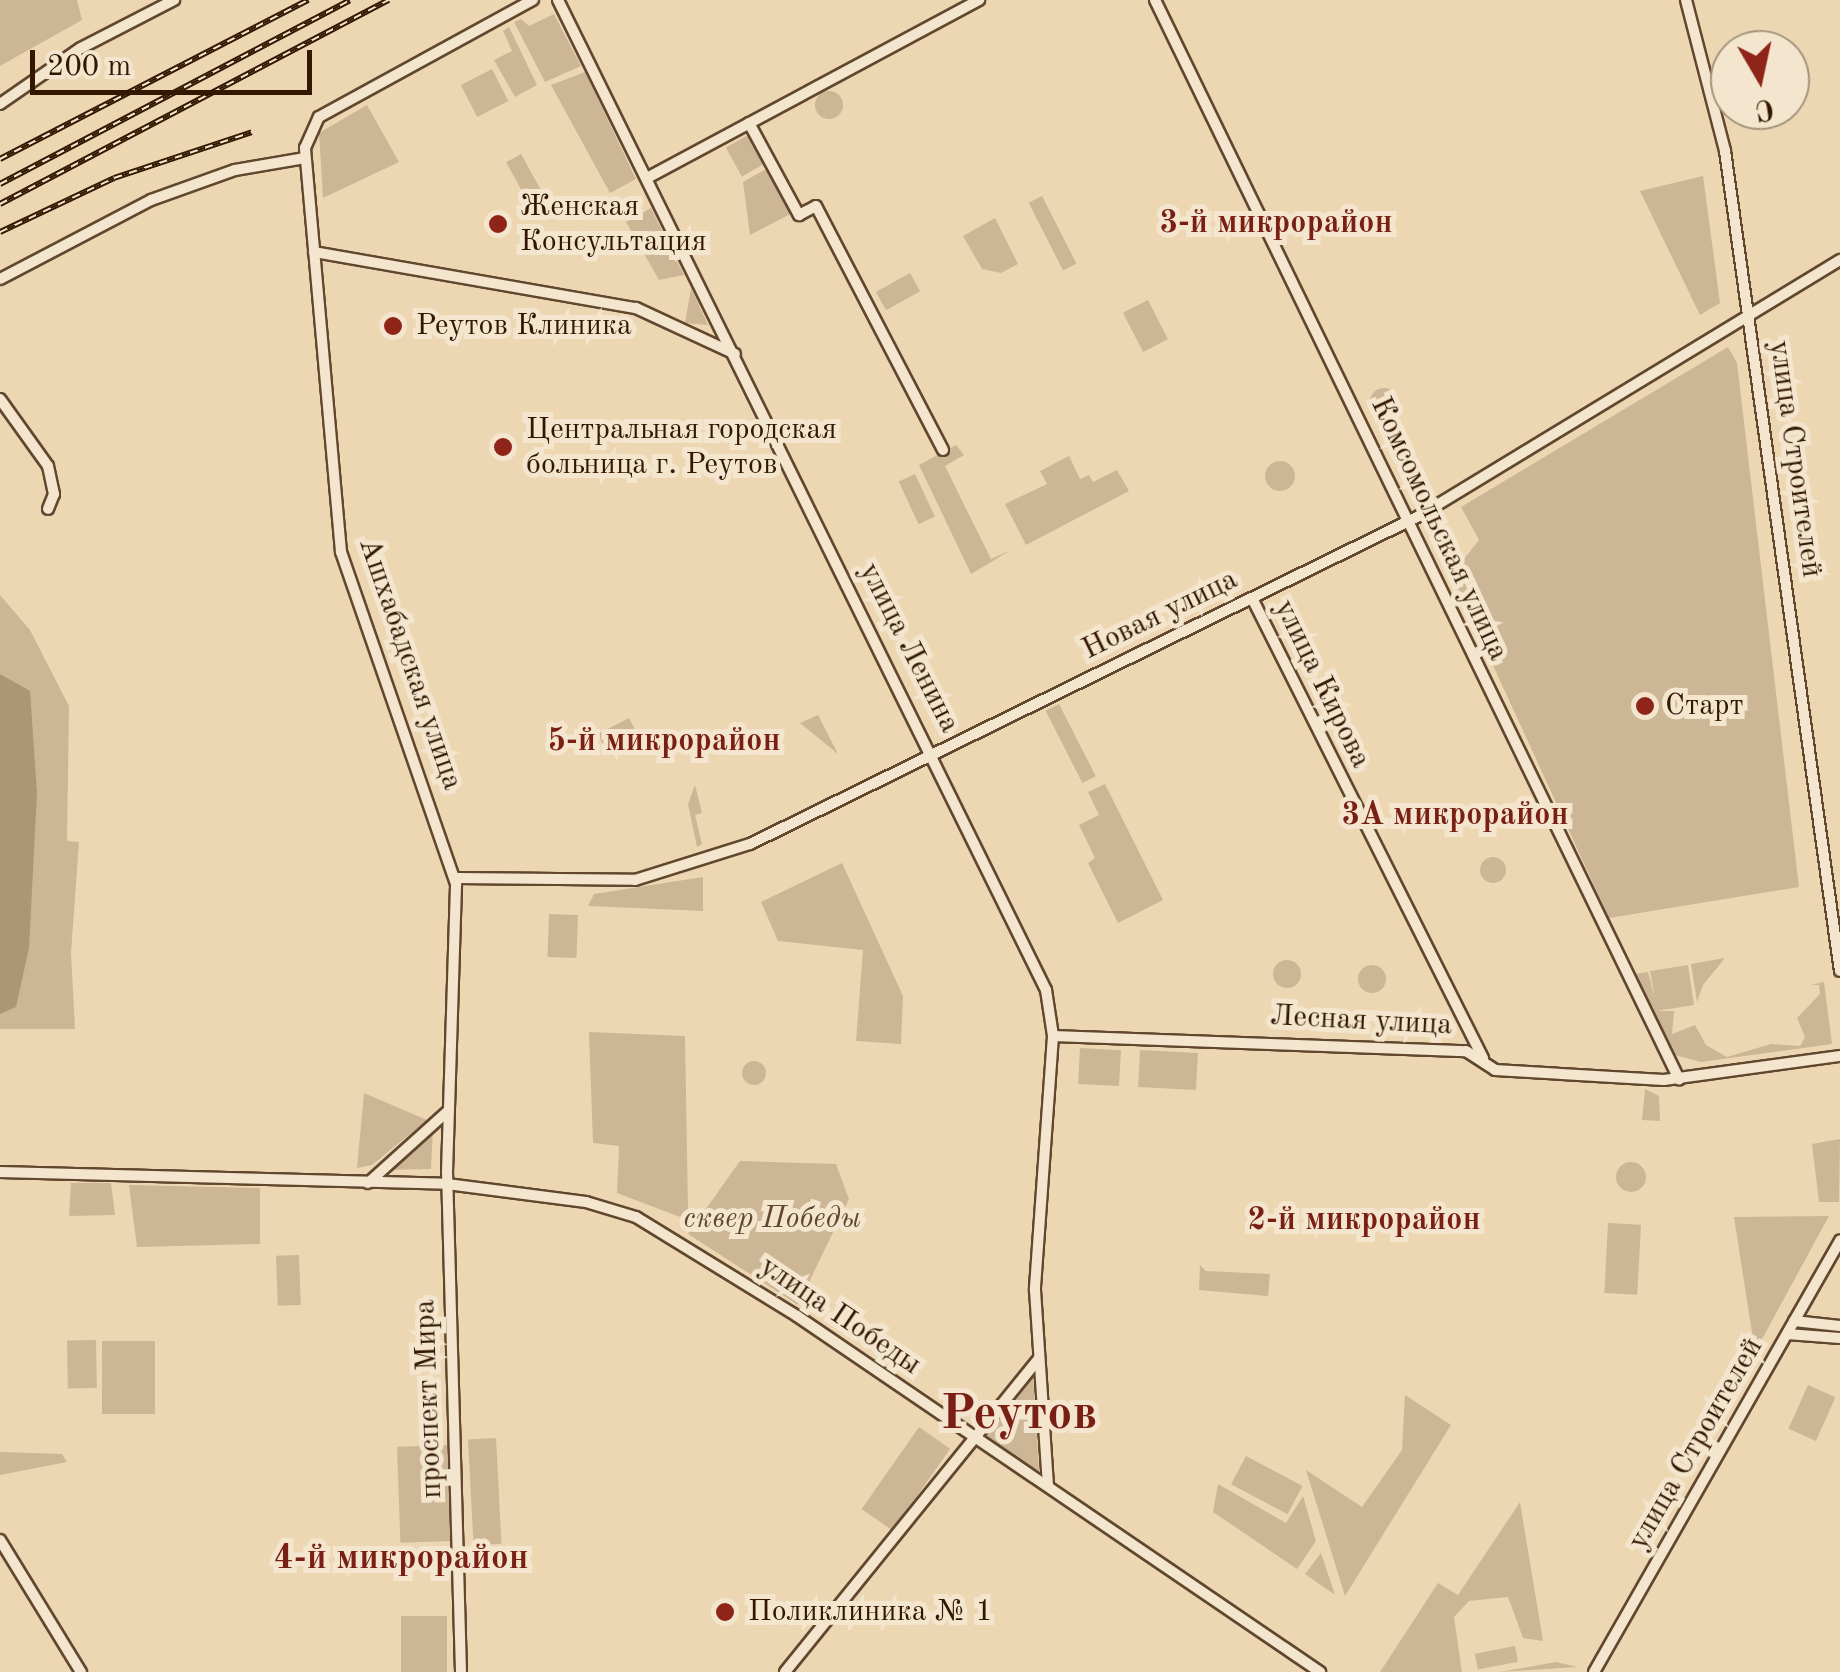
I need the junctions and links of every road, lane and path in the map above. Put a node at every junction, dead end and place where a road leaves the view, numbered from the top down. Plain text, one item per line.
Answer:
1 (174, 0) edge
2 (533, 0) edge
3 (558, 0) edge
4 (979, 0) edge
5 (1155, 0) edge
6 (1686, 0) edge
7 (0, 104) edge
8 (749, 123) junction
9 (305, 158) junction
10 (647, 178) junction
11 (314, 252) junction
12 (1840, 260) edge
13 (0, 279) edge
14 (1748, 312) junction
15 (736, 355) junction
16 (0, 400) edge
17 (943, 450) dead end
18 (48, 509) dead end
19 (1409, 521) junction
20 (1252, 598) junction
21 (934, 754) junction
22 (456, 878) junction
23 (1840, 970) edge
24 (1052, 1036) junction
25 (1840, 1056) edge
26 (1483, 1059) junction
27 (1679, 1080) junction
28 (449, 1110) junction
29 (0, 1172) edge
30 (368, 1182) junction
31 (448, 1184) junction
32 (1840, 1240) edge
33 (1794, 1321) junction
34 (1840, 1326) edge
35 (1788, 1334) junction
36 (1840, 1338) edge
37 (1039, 1357) junction
38 (977, 1439) junction
39 (1048, 1486) junction
40 (0, 1540) edge
41 (82, 1672) edge
42 (461, 1672) edge
43 (785, 1672) edge
44 (1320, 1672) edge
45 (1594, 1672) edge

1 - 7 street
2 - 9 street
3 - 10 street, улица Ленина
4 - 8 street
5 - 19 street, Комсомольская улица
6 - 14 street
8 - 10 street
8 - 17 street
9 - 11 street, Ашхабадская улица
9 - 13 street
10 - 15 street, улица Ленина
11 - 15 street
11 - 22 street, Ашхабадская улица
12 - 14 street, Новая улица
14 - 19 street, Новая улица
14 - 23 street, улица Строителей
15 - 21 street, улица Ленина
16 - 18 street
19 - 20 street, Новая улица
19 - 27 street, Комсомольская улица
20 - 21 street, Новая улица
20 - 26 street, улица Кирова
21 - 22 street, Новая улица
21 - 24 street, улица Ленина
22 - 28 street, Ашхабадская улица
24 - 26 street, Лесная улица
24 - 37 street, улица Ленина
25 - 27 street, Лесная улица
26 - 27 street, Лесная улица
28 - 30 street
28 - 31 street, Ашхабадская улица
29 - 30 street, улица Победы
30 - 31 street, улица Победы
31 - 38 street, улица Победы
31 - 42 street, проспект Мира
32 - 33 street, улица Строителей
33 - 34 street
33 - 35 street, улица Строителей
35 - 36 street
35 - 45 street, улица Строителей
37 - 38 street
37 - 39 street, улица Ленина
38 - 39 street, улица Победы
38 - 43 street
39 - 44 street, улица Победы
40 - 41 street

